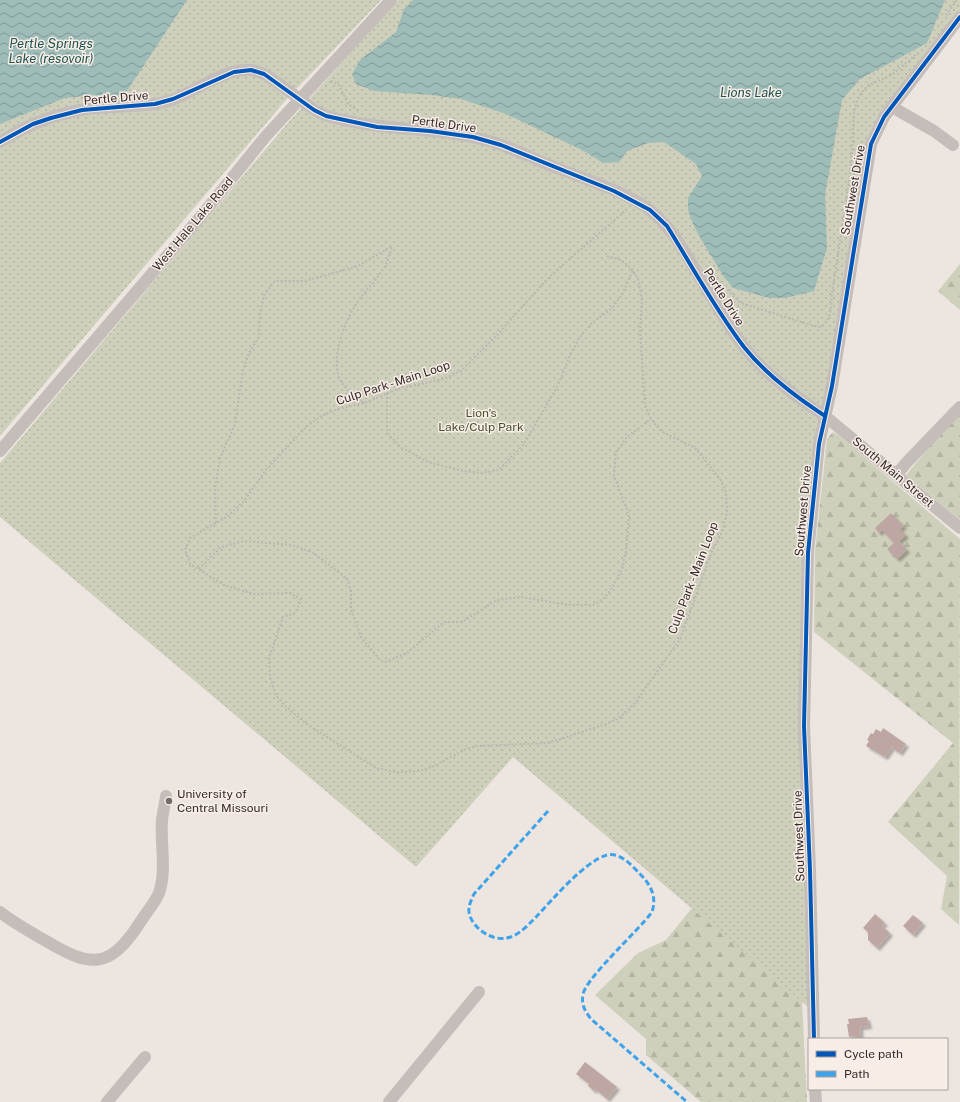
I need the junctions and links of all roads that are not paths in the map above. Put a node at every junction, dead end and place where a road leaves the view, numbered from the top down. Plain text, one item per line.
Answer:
1 (391, 0) edge
2 (960, 18) edge
3 (300, 99) junction
4 (892, 107) junction
5 (0, 142) edge
6 (952, 145) dead end
7 (960, 407) edge
8 (825, 416) junction
9 (0, 452) edge
10 (896, 475) junction
11 (960, 528) edge
12 (166, 796) dead end
13 (0, 912) edge
14 (479, 992) dead end
15 (814, 1038) edge
16 (145, 1057) dead end
17 (815, 1090) edge
18 (107, 1102) edge
19 (389, 1102) edge
20 (816, 1102) edge

1 - 3 street, West Hale Lake Road
2 - 4 street, Southwest Drive
3 - 5 street, Pertle Drive
3 - 8 street, Pertle Drive
3 - 9 street, West Hale Lake Road
4 - 6 street
4 - 8 street, Southwest Drive
7 - 10 street
8 - 10 street, South Main Street
8 - 15 street, Southwest Drive
10 - 11 street, South Main Street
12 - 13 street
14 - 19 street
16 - 18 street
17 - 20 street

